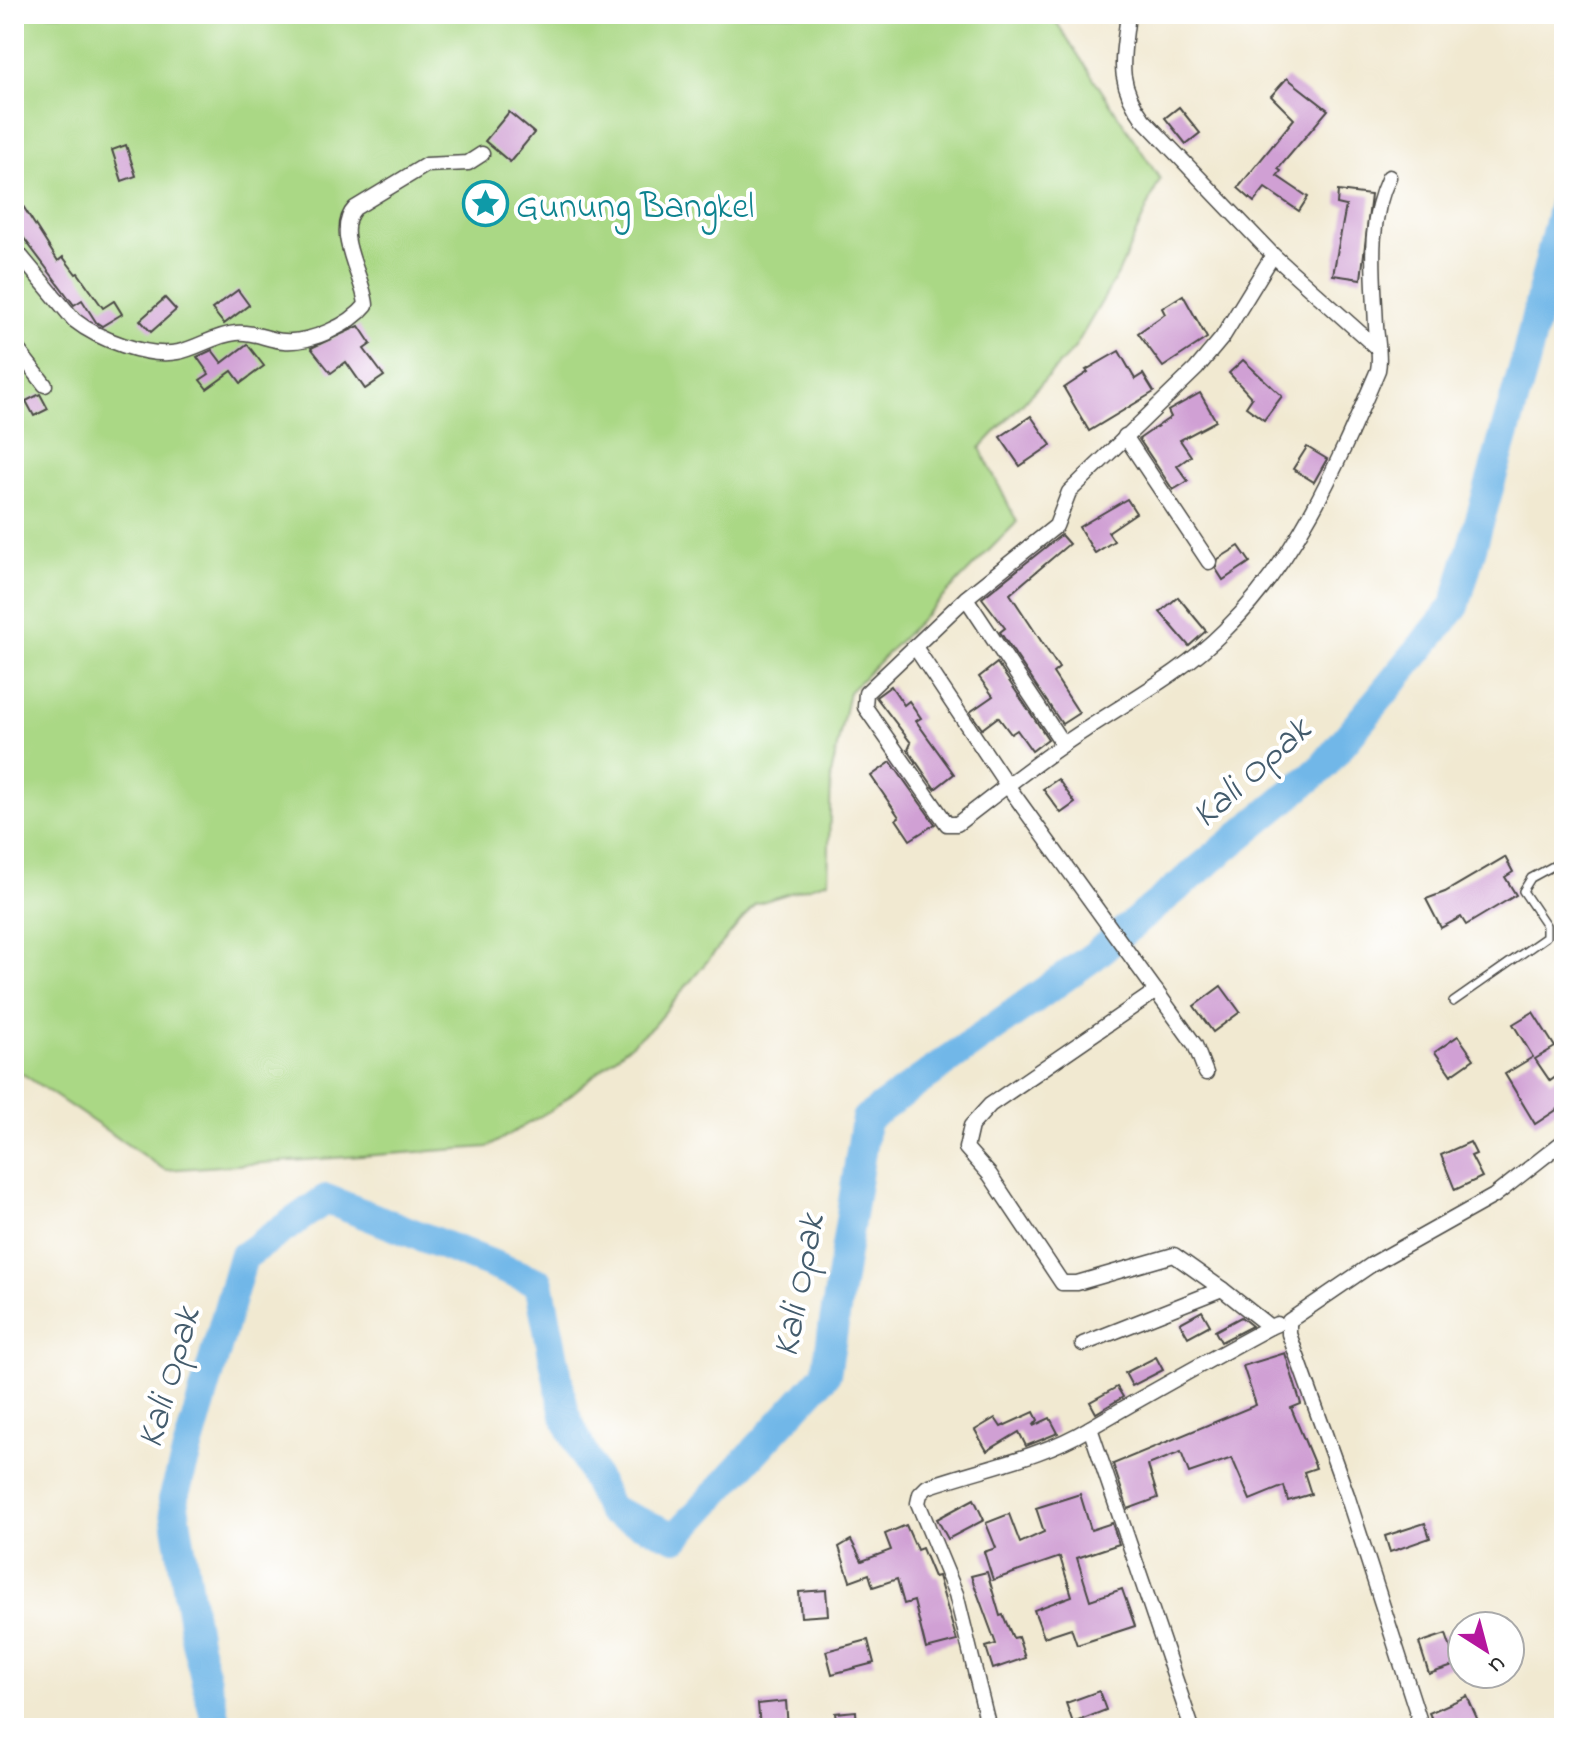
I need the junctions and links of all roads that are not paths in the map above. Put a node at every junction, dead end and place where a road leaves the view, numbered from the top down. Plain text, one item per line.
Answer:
1 (1128, 14) edge
2 (482, 154) dead end
3 (1389, 177) dead end
4 (14, 248) edge
5 (1273, 255) junction
6 (14, 345) edge
7 (1378, 349) junction
8 (45, 385) dead end
9 (1125, 436) junction
10 (1209, 562) dead end
11 (966, 598) junction
12 (915, 647) junction
13 (1063, 744) junction
14 (1007, 785) junction
15 (1564, 860) edge
16 (1156, 991) junction
17 (1453, 1002) dead end
18 (1206, 1073) dead end
19 (1564, 1141) edge
20 (1222, 1289) junction
21 (1289, 1321) junction
22 (1270, 1327) junction
23 (1083, 1344) dead end
24 (1090, 1428) junction
25 (989, 1728) edge
26 (1192, 1728) edge
27 (1422, 1728) edge

1 - 5 street
2 - 4 street
3 - 7 street
5 - 7 street
5 - 9 street
6 - 8 street
7 - 13 street
9 - 10 street
9 - 11 street
11 - 12 street
11 - 13 street
12 - 14 street
12 - 14 street
13 - 14 street
14 - 16 street
15 - 17 lane
16 - 18 street
16 - 20 street
19 - 21 street
20 - 22 street
20 - 23 street
21 - 22 street
21 - 27 street
22 - 24 street
24 - 25 street
24 - 26 street

